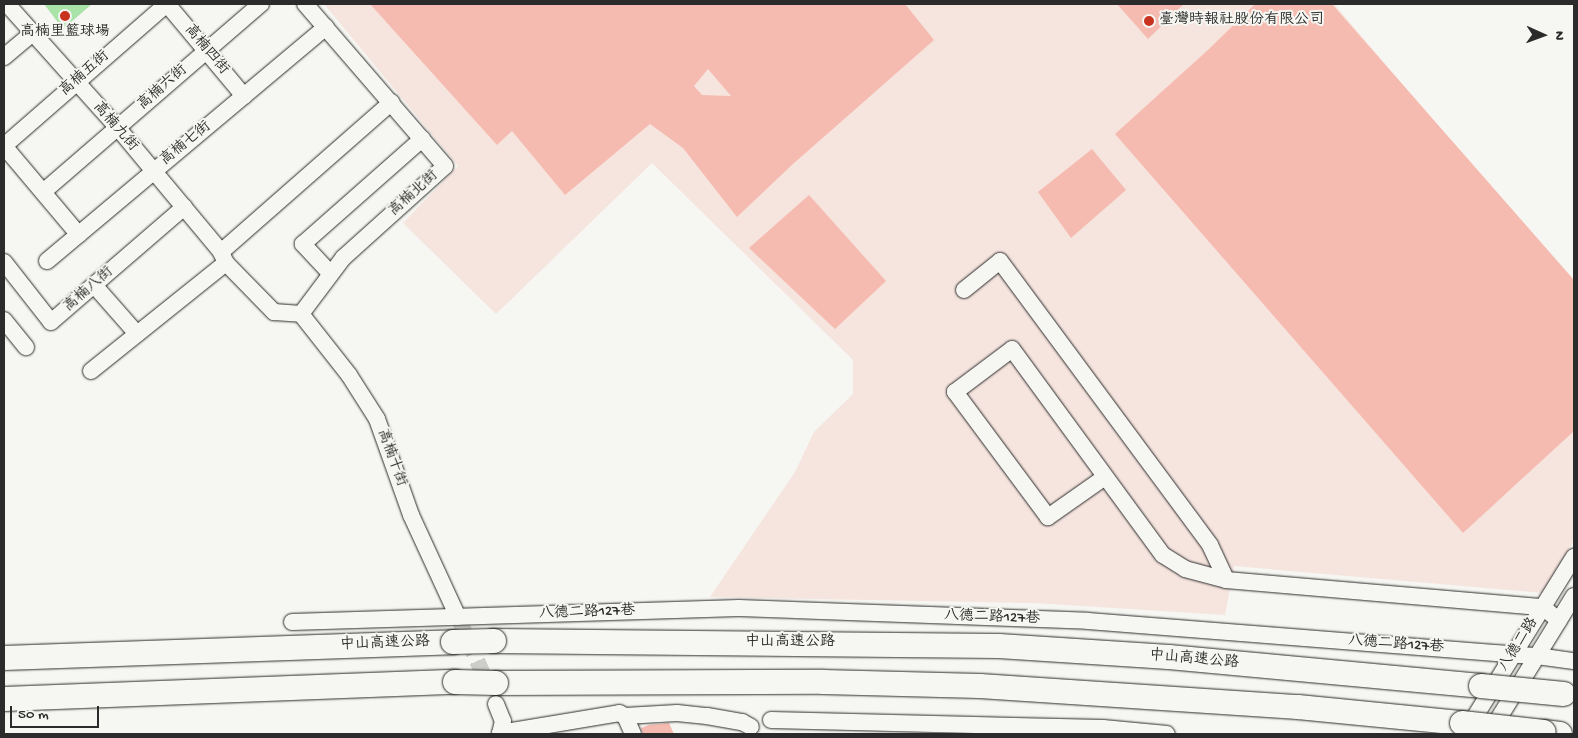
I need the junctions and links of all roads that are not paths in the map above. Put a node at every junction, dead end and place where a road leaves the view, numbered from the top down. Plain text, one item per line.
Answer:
1 (7, 4) edge
2 (167, 4) edge
3 (261, 4) edge
4 (305, 4) edge
5 (326, 28) junction
6 (33, 33) junction
7 (206, 50) junction
8 (4, 57) edge
9 (76, 82) junction
10 (244, 96) junction
11 (392, 102) junction
12 (117, 127) junction
13 (422, 139) junction
14 (4, 146) edge
15 (153, 171) junction
16 (43, 192) junction
17 (184, 208) junction
18 (79, 235) junction
19 (224, 258) junction
20 (47, 261) dead end
21 (4, 262) edge
22 (330, 273) junction
23 (94, 285) junction
24 (964, 290) dead end
25 (301, 314) junction
26 (4, 320) edge
27 (138, 334) junction
28 (26, 346) dead end
29 (91, 371) dead end
30 (1104, 477) junction
31 (1574, 557) edge
32 (1226, 580) junction
33 (1574, 596) edge
34 (1543, 608) junction
35 (458, 617) junction
36 (1559, 621) junction
37 (292, 622) dead end
38 (1525, 655) junction
39 (4, 658) edge
40 (1574, 662) edge
41 (496, 693) junction
42 (1569, 695) edge
43 (4, 699) edge
44 (626, 716) junction
45 (771, 720) dead end
46 (751, 727) dead end
47 (1463, 729) edge
48 (1552, 733) edge
49 (500, 734) edge
50 (633, 734) edge
51 (1167, 734) edge
52 (1489, 734) edge

1 - 6 street, 高楠九街
2 - 7 street, 高楠四街
2 - 9 street, 高楠五街
3 - 7 street, 高楠六街
4 - 5 street, 高楠北街
5 - 10 street, 高楠七街
5 - 11 street, 高楠北街
6 - 8 street
6 - 9 street, 高楠九街
7 - 10 street, 高楠四街
7 - 12 street, 高楠六街
9 - 12 street, 高楠九街
9 - 14 street, 高楠五街
10 - 15 street, 高楠七街
11 - 13 street, 高楠北街
11 - 19 street
12 - 15 street, 高楠九街
12 - 16 street, 高楠六街
13 - 22 street, 高楠北街
13 - 22 street
14 - 16 street
15 - 17 street, 高楠九街
15 - 18 street, 高楠七街
16 - 18 street
17 - 19 street, 高楠九街
17 - 23 street, 高楠八街
18 - 20 street, 高楠七街
19 - 25 street, 高楠九街
19 - 27 street
21 - 23 street, 高楠八街
22 - 25 street, 高楠北街
23 - 27 street
24 - 32 street
25 - 35 street, 高楠十街
26 - 28 street
27 - 29 street
30 - 30 street
30 - 32 street
31 - 34 street, 八德二路
32 - 34 street
33 - 36 street, 八德二路
34 - 36 street
34 - 38 street, 八德二路
35 - 37 street, 八德二路127巷
35 - 38 street, 八德二路127巷
36 - 38 street, 八德二路
38 - 40 street, 八德二路127巷
38 - 47 street, 八德二路
38 - 52 street, 八德二路
39 - 42 highway, 中山高速公路, bridge
41 - 43 highway, bridge
41 - 47 highway
41 - 49 street
44 - 46 street
44 - 49 street
44 - 50 street
45 - 51 street
47 - 48 highway, bridge

